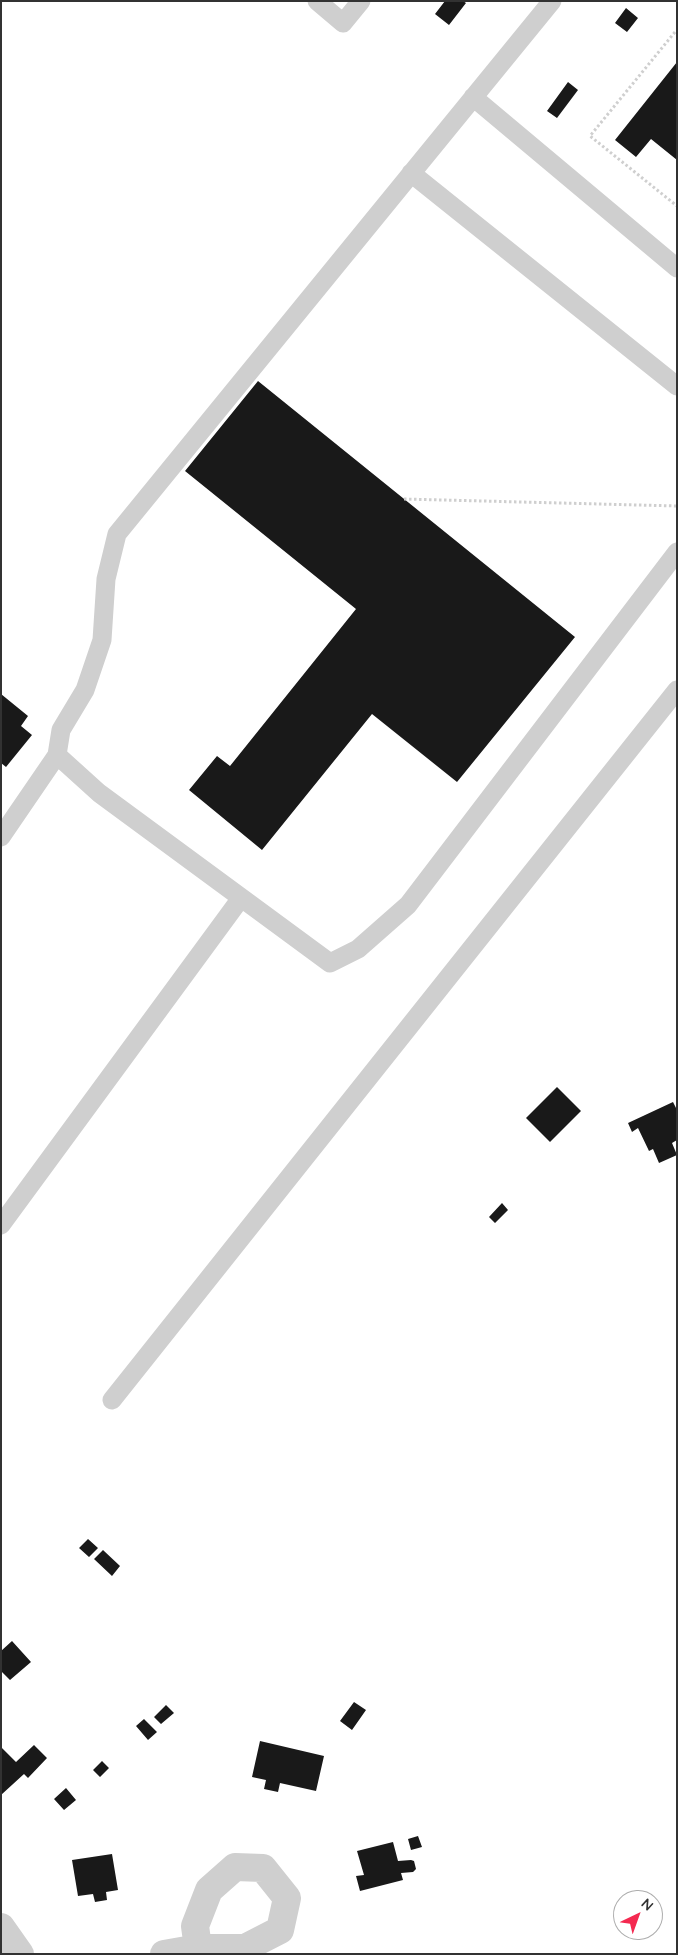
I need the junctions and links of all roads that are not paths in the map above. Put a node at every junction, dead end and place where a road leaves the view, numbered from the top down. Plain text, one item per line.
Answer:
1 (317, 1) edge
2 (362, 1) edge
3 (552, 1) edge
4 (473, 97) junction
5 (411, 173) junction
6 (677, 268) edge
7 (677, 386) edge
8 (677, 552) edge
9 (677, 690) edge
10 (57, 755) junction
11 (1, 837) edge
12 (241, 898) junction
13 (1, 1226) edge
14 (112, 1400) dead end
15 (1, 1927) edge
16 (198, 1948) dead end
17 (20, 1954) edge
18 (164, 1954) edge

1 - 2 lane
3 - 4 lane
4 - 5 lane
4 - 6 lane
5 - 7 lane
5 - 10 lane
8 - 12 lane
9 - 14 lane
10 - 11 lane
10 - 12 lane
12 - 13 lane
15 - 17 street
16 - 18 street

